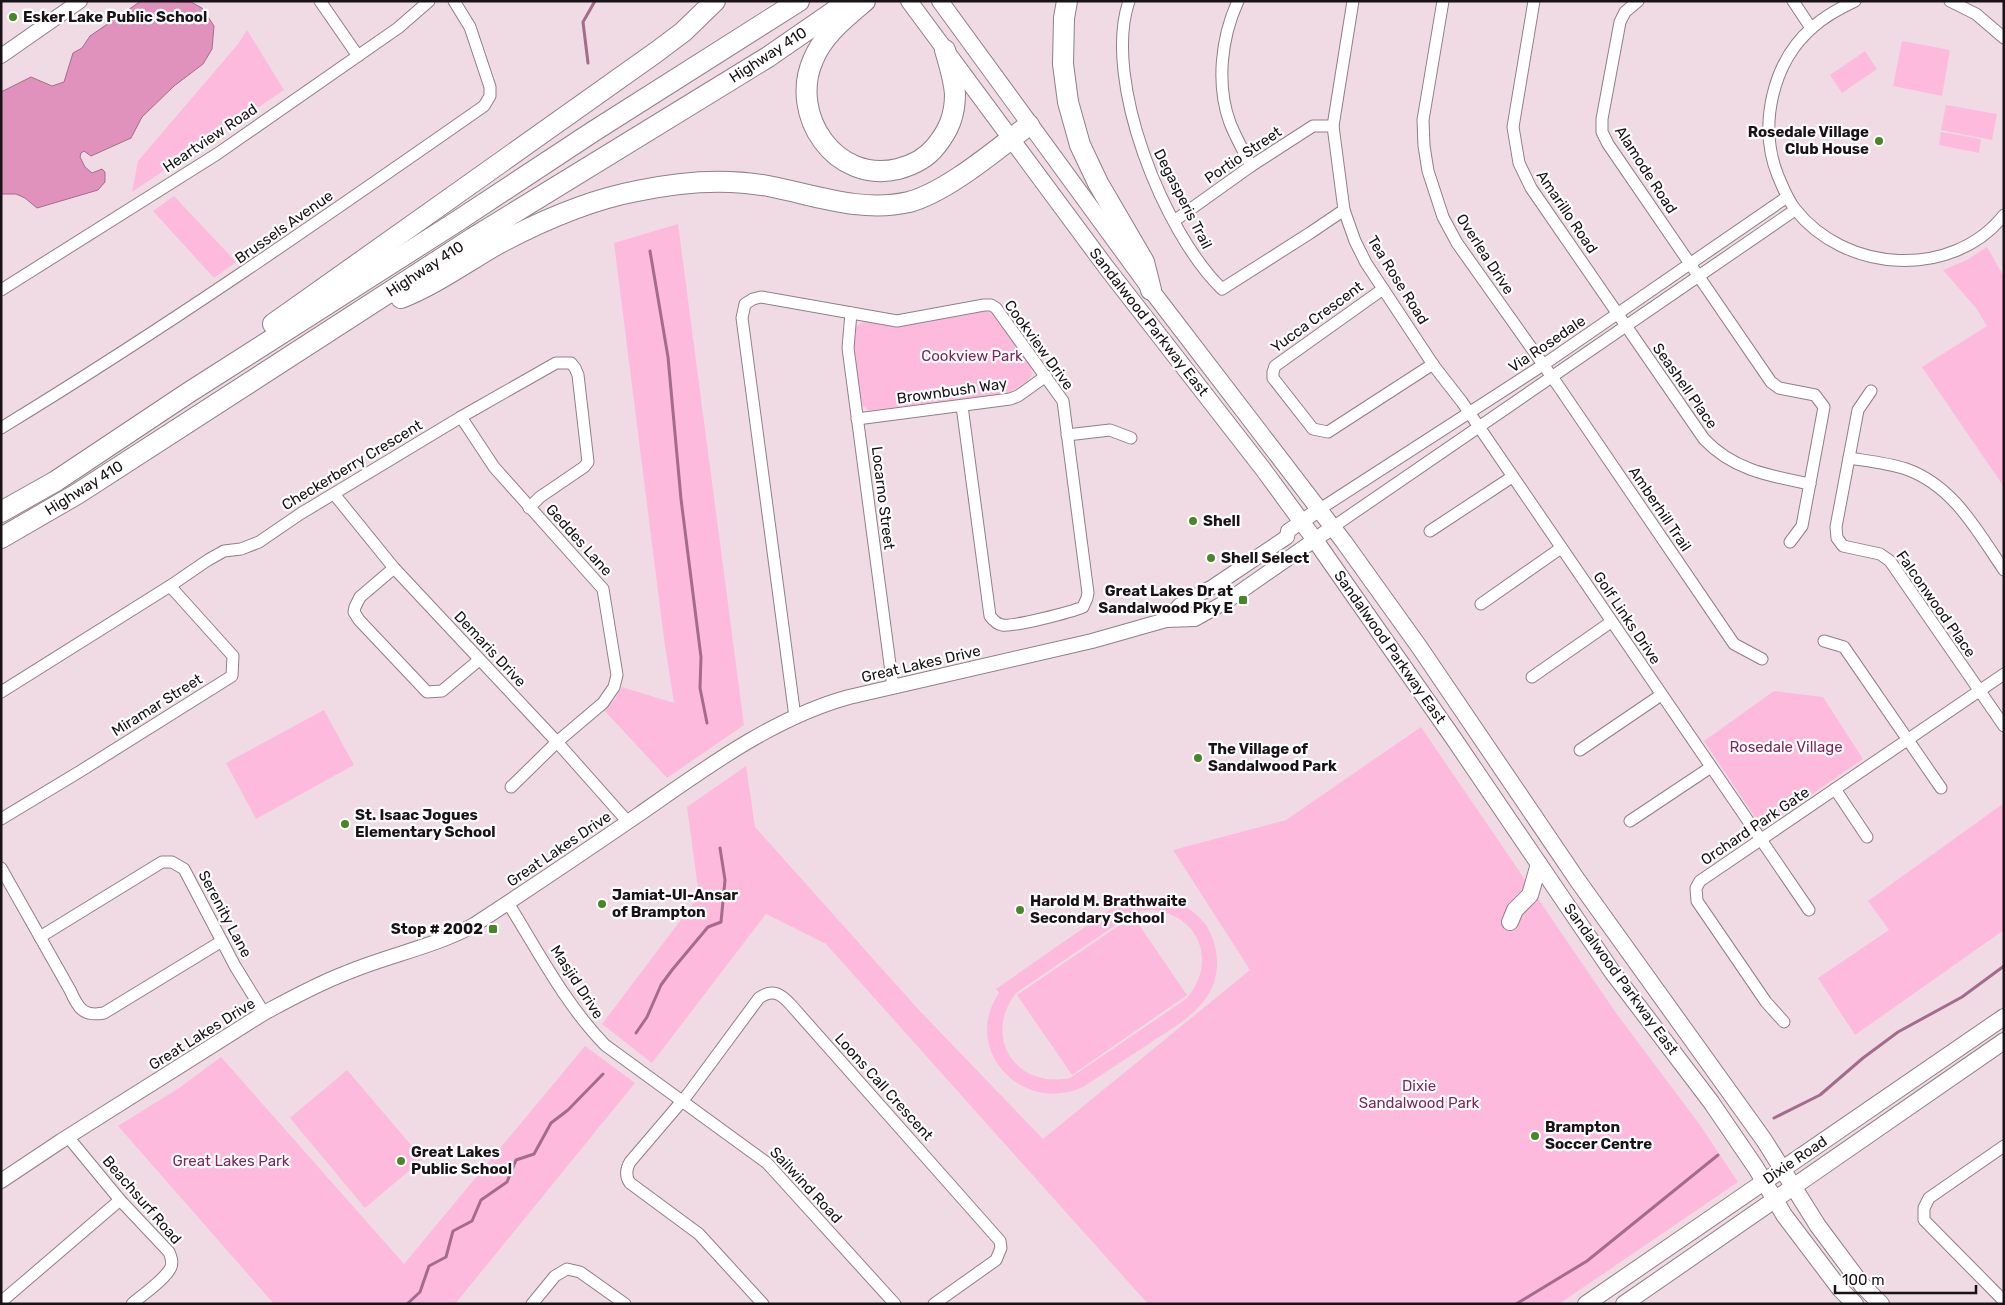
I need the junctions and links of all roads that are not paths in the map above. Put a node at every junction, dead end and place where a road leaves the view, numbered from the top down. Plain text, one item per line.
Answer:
1 (80, 1) edge
2 (320, 1) edge
3 (429, 1) edge
4 (454, 1) edge
5 (715, 1) edge
6 (800, 1) edge
7 (849, 1) edge
8 (865, 1) edge
9 (940, 1) edge
10 (1067, 1) edge
11 (1129, 1) edge
12 (1238, 1) edge
13 (1353, 1) edge
14 (1443, 1) edge
15 (1534, 1) edge
16 (1638, 1) edge
17 (1793, 1) edge
18 (1855, 1) edge
19 (1950, 1) edge
20 (912, 5) edge
21 (1812, 28) junction
22 (2004, 38) edge
23 (945, 50) junction
24 (1, 56) edge
25 (358, 56) junction
26 (1029, 125) junction
27 (1332, 126) junction
28 (1012, 138) junction
29 (1251, 166) junction
30 (1786, 197) junction
31 (1344, 210) junction
32 (1795, 210) junction
33 (2004, 215) edge
34 (1174, 221) junction
35 (1690, 265) junction
36 (1698, 276) junction
37 (1383, 289) junction
38 (1, 290) edge
39 (1151, 290) junction
40 (851, 313) junction
41 (1618, 314) junction
42 (350, 318) junction
43 (1626, 326) junction
44 (1433, 364) junction
45 (1543, 365) junction
46 (1046, 376) junction
47 (1551, 376) junction
48 (1871, 391) dead end
49 (188, 393) junction
50 (962, 406) junction
51 (1469, 413) junction
52 (461, 417) junction
53 (857, 419) junction
54 (1478, 427) junction
55 (1, 428) edge
56 (1068, 435) junction
57 (1131, 438) dead end
58 (1849, 458) junction
59 (1512, 477) junction
60 (1810, 484) junction
61 (334, 494) junction
62 (529, 508) junction
63 (1320, 508) junction
64 (1, 512) edge
65 (1301, 521) junction
66 (1333, 527) junction
67 (1430, 531) dead end
68 (1, 538) edge
69 (1315, 540) junction
70 (1790, 542) dead end
71 (1561, 548) junction
72 (394, 568) junction
73 (2004, 570) edge
74 (170, 586) junction
75 (1481, 604) dead end
76 (1166, 620) junction
77 (1611, 622) junction
78 (1824, 641) dead end
79 (1762, 659) dead end
80 (479, 660) junction
81 (2004, 674) edge
82 (1532, 677) dead end
83 (893, 687) junction
84 (1979, 691) junction
85 (1, 692) edge
86 (1661, 694) junction
87 (795, 717) junction
88 (2004, 726) edge
89 (1908, 739) junction
90 (557, 742) junction
91 (1580, 750) dead end
92 (1711, 767) junction
93 (511, 787) dead end
94 (1941, 788) dead end
95 (1835, 789) junction
96 (1, 819) edge
97 (1630, 821) dead end
98 (628, 822) junction
99 (1867, 837) dead end
100 (1760, 839) junction
101 (1539, 864) junction
102 (1, 868) edge
103 (1578, 882) junction
104 (1559, 892) junction
105 (508, 903) junction
106 (1809, 910) dead end
107 (1510, 922) dead end
108 (40, 937) junction
109 (222, 941) junction
110 (264, 1013) junction
111 (2004, 1017) edge
112 (1784, 1022) dead end
113 (2004, 1041) edge
114 (683, 1101) junction
115 (68, 1137) junction
116 (2004, 1146) edge
117 (1783, 1168) junction
118 (1, 1181) edge
119 (1763, 1182) junction
120 (1794, 1186) junction
121 (120, 1200) junction
122 (1774, 1200) junction
123 (1999, 1288) edge
124 (2004, 1301) edge
125 (1, 1302) edge
126 (132, 1304) edge
127 (532, 1304) edge
128 (625, 1304) edge
129 (762, 1304) edge
130 (895, 1304) edge
131 (934, 1304) edge
132 (1586, 1304) edge
133 (1624, 1304) edge
134 (1855, 1304) edge
135 (1881, 1304) edge

1 - 24 street
2 - 25 street
3 - 25 street, Heartview Road
4 - 55 street, Brussels Avenue
5 - 49 highway
6 - 49 highway, Highway 410
7 - 42 highway, Highway 410
8 - 23 highway
9 - 26 main road, Sandalwood Parkway East
10 - 39 highway
11 - 34 street, Degasperis Trail
12 - 29 street
13 - 27 street, Tea Rose Road
14 - 45 street, Overlea Drive
15 - 41 street, Amarillo Road
16 - 35 street, Alamode Road
17 - 21 street
18 - 21 street
19 - 22 street
20 - 23 main road, Sandalwood Parkway East
21 - 30 street
23 - 28 main road, Sandalwood Parkway East
25 - 38 street, Heartview Road
26 - 28 highway
26 - 39 main road, Sandalwood Parkway East
27 - 29 street, Portio Street
27 - 31 street, Tea Rose Road
28 - 42 highway
28 - 65 main road, Sandalwood Parkway East
29 - 34 street, Portio Street
30 - 32 street
30 - 35 street, Via Rosedale
31 - 34 street, Degasperis Trail
31 - 37 street, Tea Rose Road
32 - 33 street
32 - 36 street, Via Rosedale
35 - 36 street, Alamode Road
35 - 41 street, Via Rosedale
36 - 43 street, Via Rosedale
36 - 60 street, Alamode Road
37 - 44 street, Tea Rose Road
37 - 44 street, Yucca Crescent
39 - 63 main road, Sandalwood Parkway East
40 - 46 street, Cookview Drive
40 - 53 street, Locarno Street
40 - 87 street, Cookview Drive
41 - 43 street, Amarillo Road
41 - 45 street, Via Rosedale
42 - 68 highway, Highway 410
43 - 47 street, Via Rosedale
43 - 60 street, Seashell Place
44 - 51 street, Tea Rose Road
45 - 47 street, Amberhill Trail
45 - 51 street, Via Rosedale
46 - 50 street, Brownbush Way
46 - 56 street, Cookview Drive
47 - 54 street, Via Rosedale
47 - 79 street, Amberhill Trail
48 - 58 street, Falconwood Place
49 - 64 highway, Highway 410
50 - 53 street, Brownbush Way
50 - 56 street, Cookview Drive
51 - 54 street, Golf Links Drive
51 - 63 street, Via Rosedale
52 - 61 street, Checkerberry Crescent
52 - 62 street, Geddes Lane
52 - 62 street, Checkerberry Crescent
53 - 83 street, Locarno Street
54 - 59 street, Golf Links Drive
54 - 66 street, Via Rosedale
56 - 57 street
58 - 73 street
58 - 84 street, Falconwood Place
59 - 67 street
59 - 71 street, Golf Links Drive
60 - 70 street, Alamode Road
61 - 72 street, Demaris Drive
61 - 74 street, Checkerberry Crescent
62 - 90 street, Geddes Lane
63 - 65 street, Great Lakes Drive
63 - 66 main road, Sandalwood Parkway East
65 - 69 main road, Sandalwood Parkway East
65 - 76 street, Great Lakes Drive
66 - 69 street, Great Lakes Drive
66 - 103 main road, Sandalwood Parkway East
69 - 76 street, Great Lakes Drive
69 - 101 main road, Sandalwood Parkway East
71 - 75 street
71 - 77 street, Golf Links Drive
72 - 80 street, Demaris Drive
72 - 80 street
74 - 85 street, Checkerberry Crescent
74 - 96 street, Miramar Street
76 - 83 street, Great Lakes Drive
77 - 82 street
77 - 86 street, Golf Links Drive
78 - 89 street
80 - 90 street, Demaris Drive
81 - 84 street, Orchard Park Gate
83 - 87 street, Great Lakes Drive
84 - 88 street
84 - 89 street, Orchard Park Gate
86 - 91 street
86 - 92 street, Golf Links Drive
87 - 98 street, Great Lakes Drive
89 - 94 street
89 - 95 street, Orchard Park Gate
90 - 93 street, Geddes Lane
90 - 98 street, Demaris Drive
92 - 97 street
92 - 100 street, Golf Links Drive
95 - 99 street
95 - 100 street, Orchard Park Gate
98 - 105 street, Great Lakes Drive
100 - 106 street, Golf Links Drive
100 - 112 street, Orchard Park Gate
101 - 104 main road, Sandalwood Parkway East
101 - 107 main road
102 - 108 street
103 - 104 main road
103 - 117 main road, Sandalwood Parkway East
104 - 119 main road, Sandalwood Parkway East
105 - 110 street, Great Lakes Drive
105 - 114 street, Masjid Drive
108 - 109 street
108 - 109 street, Serenity Lane
109 - 110 street, Serenity Lane
110 - 115 street, Great Lakes Drive
111 - 117 main road, Dixie Road
113 - 120 main road, Dixie Road
114 - 129 street
114 - 130 street, Sailwind Road
114 - 131 street, Loons Call Crescent
115 - 118 street, Great Lakes Drive
115 - 121 street, Beachsurf Road
116 - 123 street
117 - 119 main road, Dixie Road
117 - 120 main road, Sandalwood Parkway East
119 - 122 main road, Sandalwood Parkway East
119 - 132 main road, Dixie Road
120 - 122 main road, Dixie Road
120 - 135 main road, Sandalwood Parkway East
121 - 125 street
121 - 126 street, Beachsurf Road
122 - 133 main road, Dixie Road
122 - 134 main road, Sandalwood Parkway East
123 - 124 street
127 - 128 street

